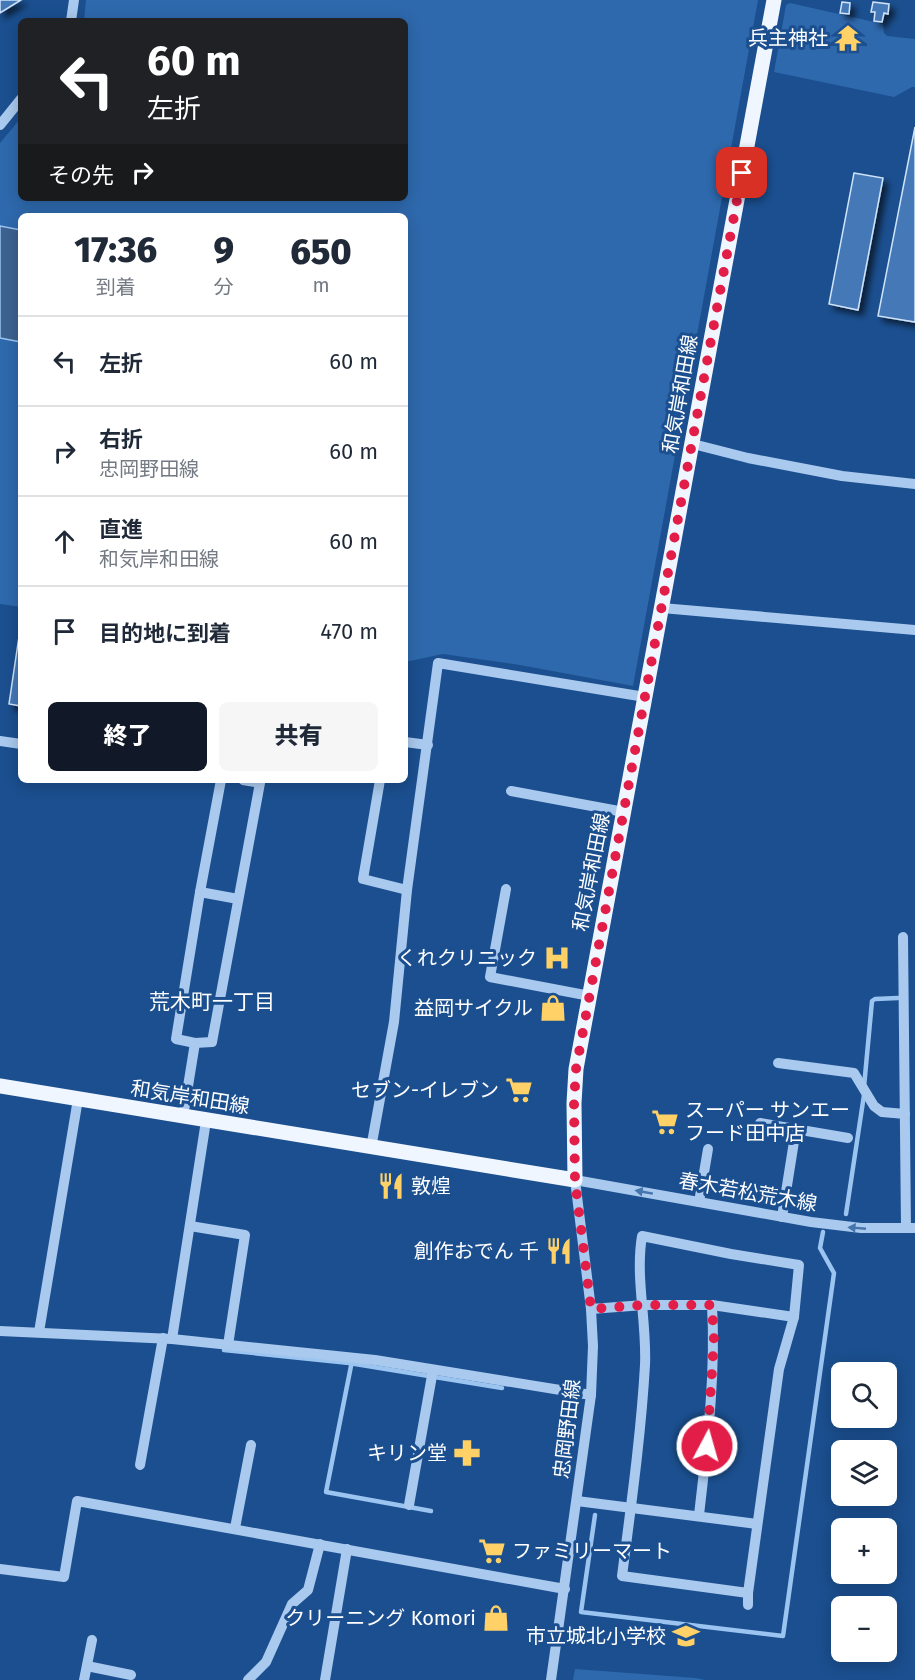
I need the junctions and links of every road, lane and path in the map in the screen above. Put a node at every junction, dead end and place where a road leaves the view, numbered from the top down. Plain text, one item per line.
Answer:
1 (74, 0) edge
2 (774, 0) edge
3 (71, 18) edge
4 (18, 103) edge
5 (0, 125) edge
6 (693, 444) junction
7 (915, 483) edge
8 (662, 609) junction
9 (915, 630) edge
10 (645, 697) junction
11 (0, 741) edge
12 (408, 742) edge
13 (18, 744) edge
14 (428, 745) junction
15 (220, 783) edge
16 (260, 783) edge
17 (379, 783) edge
18 (511, 791) dead end
19 (624, 812) junction
20 (506, 889) dead end
21 (407, 890) junction
22 (200, 892) junction
23 (238, 899) junction
24 (903, 937) dead end
25 (590, 996) junction
26 (909, 1006) edge
27 (195, 1043) junction
28 (778, 1063) dead end
29 (0, 1086) edge
30 (78, 1099) junction
31 (905, 1114) junction
32 (183, 1117) junction
33 (206, 1121) junction
34 (760, 1123) dead end
35 (796, 1129) junction
36 (848, 1138) dead end
37 (371, 1148) junction
38 (708, 1149) dead end
39 (575, 1180) junction
40 (699, 1202) junction
41 (782, 1217) junction
42 (190, 1226) junction
43 (911, 1228) edge
44 (644, 1305) junction
45 (712, 1305) junction
46 (591, 1309) junction
47 (794, 1317) junction
48 (0, 1331) edge
49 (39, 1332) junction
50 (168, 1339) junction
51 (228, 1345) junction
52 (433, 1370) junction
53 (591, 1395) junction
54 (251, 1445) dead end
55 (140, 1465) dead end
56 (577, 1501) junction
57 (409, 1505) dead end
58 (631, 1506) junction
59 (699, 1515) junction
60 (757, 1524) junction
61 (236, 1528) junction
62 (320, 1544) junction
63 (347, 1549) junction
64 (0, 1569) edge
65 (565, 1589) junction
66 (748, 1593) junction
67 (748, 1605) dead end
68 (92, 1640) dead end
69 (134, 1663) dead end
70 (87, 1666) junction
71 (131, 1677) edge
72 (84, 1680) edge
73 (249, 1680) edge
74 (325, 1680) edge
75 (551, 1680) edge

1 - 3 street
2 - 6 main road, 和気岸和田線
4 - 5 street
6 - 7 street
6 - 8 main road, 和気岸和田線
8 - 9 street
8 - 10 main road, 和気岸和田線
10 - 14 street
10 - 19 main road, 和気岸和田線
11 - 13 street
12 - 14 street
14 - 21 street
15 - 22 street
16 - 23 street
17 - 21 street
18 - 19 street
19 - 25 main road, 和気岸和田線
20 - 25 street
21 - 37 street
22 - 23 street
22 - 27 street
23 - 27 street
24 - 26 street
25 - 39 main road, 和気岸和田線
26 - 31 street
27 - 32 street
28 - 31 street
29 - 30 main road, 和気岸和田線
30 - 32 main road, 和気岸和田線
30 - 49 street
31 - 43 street
32 - 33 main road, 和気岸和田線
33 - 37 main road, 和気岸和田線
33 - 42 street
34 - 35 street
35 - 36 street
35 - 41 street
37 - 39 main road, 和気岸和田線
38 - 40 street
40 -> 39 street, 春木若松荒木線
39 - 46 street, 忠岡野田線
40 - 41 street, 春木若松荒木線
43 -> 41 street, 春木若松荒木線
42 - 50 street
42 - 51 street
44 - 45 street
44 - 46 street
44 - 47 street
44 - 58 street
45 - 47 street
45 - 59 street
46 - 53 street, 忠岡野田線
47 - 60 street
48 - 49 street
49 - 50 street
50 - 51 street
50 - 55 street
51 - 52 street
52 - 53 street
52 - 57 street
53 - 56 street, 忠岡野田線
54 - 61 street
56 - 58 street
56 - 65 street, 忠岡野田線
58 - 59 street
58 - 66 street
59 - 60 street
60 - 66 street
61 - 62 street
61 - 64 street
62 - 63 street
62 - 73 street
63 - 65 street
63 - 74 street
65 - 75 street, 忠岡野田線
66 - 67 street
68 - 70 street
69 - 71 street
70 - 71 street
70 - 72 street

